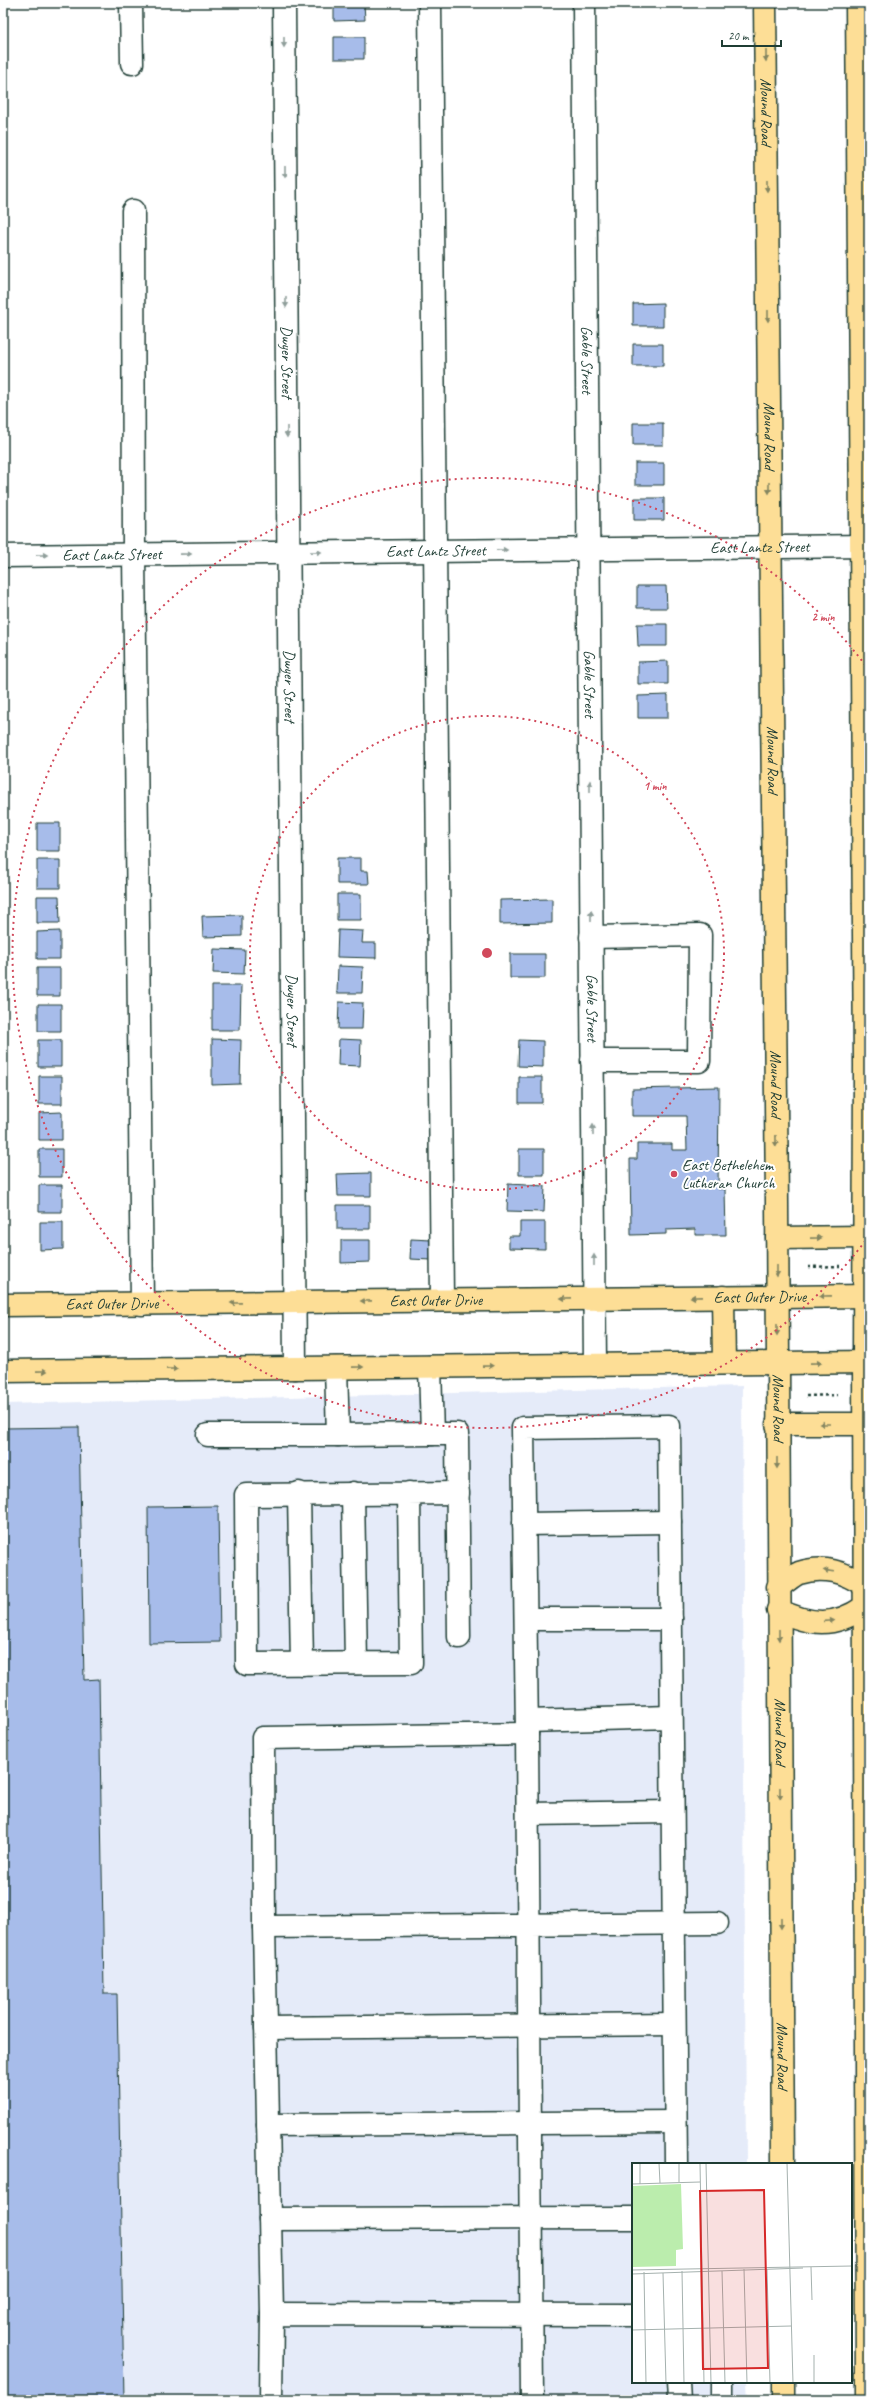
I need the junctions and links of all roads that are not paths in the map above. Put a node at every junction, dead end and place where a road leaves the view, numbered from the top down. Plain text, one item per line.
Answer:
1 (131, 3) edge
2 (284, 3) edge
3 (430, 3) edge
4 (584, 3) edge
5 (765, 3) edge
6 (857, 3) edge
7 (132, 62) dead end
8 (134, 210) dead end
9 (865, 438) edge
10 (865, 546) edge
11 (770, 547) junction
12 (588, 549) junction
13 (434, 551) junction
14 (288, 553) junction
15 (134, 554) junction
16 (3, 556) edge
17 (866, 650) edge
18 (866, 703) edge
19 (866, 808) edge
20 (591, 937) junction
21 (867, 958) edge
22 (592, 1061) junction
23 (867, 1165) edge
24 (864, 1237) junction
25 (777, 1238) junction
26 (777, 1296) junction
27 (867, 1296) edge
28 (723, 1297) junction
29 (594, 1299) junction
30 (442, 1300) junction
31 (294, 1302) junction
32 (142, 1304) junction
33 (3, 1305) edge
34 (866, 1362) edge
35 (777, 1363) junction
36 (724, 1364) junction
37 (595, 1365) junction
38 (430, 1367) junction
39 (295, 1368) junction
40 (336, 1368) junction
41 (3, 1371) edge
42 (777, 1424) junction
43 (864, 1424) junction
44 (432, 1434) junction
45 (208, 1435) dead end
46 (338, 1435) junction
47 (353, 1493) junction
48 (409, 1493) junction
49 (458, 1493) junction
50 (298, 1494) junction
51 (670, 1522) junction
52 (524, 1524) junction
53 (867, 1586) edge
54 (778, 1587) junction
55 (864, 1608) junction
56 (778, 1610) junction
57 (526, 1619) junction
58 (671, 1619) junction
59 (459, 1637) dead end
60 (356, 1663) junction
61 (302, 1664) junction
62 (671, 1718) junction
63 (527, 1728) junction
64 (672, 1812) junction
65 (528, 1814) junction
66 (673, 1923) junction
67 (716, 1923) dead end
68 (529, 1924) junction
69 (264, 1927) junction
70 (867, 1986) edge
71 (674, 2024) junction
72 (530, 2026) junction
73 (266, 2028) junction
74 (675, 2122) junction
75 (530, 2124) junction
76 (268, 2125) junction
77 (676, 2163) edge
78 (783, 2163) edge
79 (868, 2186) edge
80 (632, 2218) edge
81 (270, 2219) junction
82 (531, 2219) junction
83 (868, 2292) edge
84 (531, 2313) junction
85 (272, 2314) junction
86 (632, 2314) edge
87 (678, 2383) edge
88 (722, 2383) edge
89 (784, 2383) edge
90 (271, 2400) edge
91 (532, 2400) edge
92 (678, 2400) edge
93 (722, 2400) edge
94 (784, 2400) edge
95 (867, 2400) edge

1 - 7 street
2 -> 14 street, Dwyer Street
3 - 13 street
4 - 12 street, Gable Street
5 -> 11 main road, Mound Road
6 - 9 main road
8 - 15 street
9 - 10 main road
10 - 11 street, East Lantz Street
10 - 17 main road
11 - 12 street, East Lantz Street
11 -> 25 main road, Mound Road
13 -> 12 street, East Lantz Street
20 -> 12 street, Gable Street
14 -> 13 street, East Lantz Street
13 - 30 street
15 -> 14 street, East Lantz Street
14 - 31 street, Dwyer Street
16 -> 15 street, East Lantz Street
15 - 32 street
17 - 18 main road
18 - 19 main road
19 - 21 main road
20 - 22 street, Gable Street
20 - 22 street
21 - 23 main road
29 -> 22 street, Gable Street
23 - 24 main road
25 -> 24 main road
24 - 27 main road
25 -> 26 main road, Mound Road
27 -> 26 main road, East Outer Drive
26 - 28 main road, East Outer Drive
26 -> 35 main road, Mound Road
27 - 34 main road
28 -> 29 main road, East Outer Drive
28 - 36 main road
29 -> 30 main road, East Outer Drive
29 - 37 street, Gable Street
30 -> 31 main road, East Outer Drive
31 -> 32 main road, East Outer Drive
31 - 39 street, Dwyer Street
32 - 33 main road, East Outer Drive
35 -> 34 main road
34 - 43 main road
35 - 36 main road
35 - 42 main road, Mound Road
36 - 37 main road
38 -> 37 main road
40 -> 38 main road
38 - 44 street
39 - 40 main road
41 -> 39 main road
40 - 46 street
43 -> 42 main road
42 -> 54 main road, Mound Road
43 - 53 main road
44 - 46 street
44 - 49 street
45 - 46 street
47 - 48 street
47 - 50 street
47 - 60 street
48 - 49 street
48 - 60 street
49 - 59 street
50 - 61 street
50 - 61 street
51 - 52 street
51 - 52 street
51 - 58 street
52 - 57 street
53 -> 54 main road
53 - 55 main road
54 - 56 main road, Mound Road
56 -> 55 main road
55 - 70 main road
56 -> 78 main road, Mound Road
57 - 58 street
57 - 63 street
58 - 62 street
60 - 61 street
62 - 63 street
62 - 64 street
63 - 65 street
63 - 69 street
64 - 65 street
64 - 66 street
65 - 68 street
66 - 67 street
66 - 68 street
66 - 71 street
68 - 69 street
68 - 72 street
69 - 73 street
70 - 79 main road
71 - 72 street
71 - 74 street
72 - 73 street
72 - 75 street
73 - 76 street
74 - 75 street
74 - 77 street
75 - 76 street
75 - 82 street
76 - 81 street
79 - 83 main road
80 - 82 street
81 - 82 street
81 - 85 street
82 - 84 street
83 - 95 main road
84 - 85 street
84 - 86 street
84 - 91 street
85 - 90 street
87 - 92 street
88 - 93 street
89 - 94 main road

